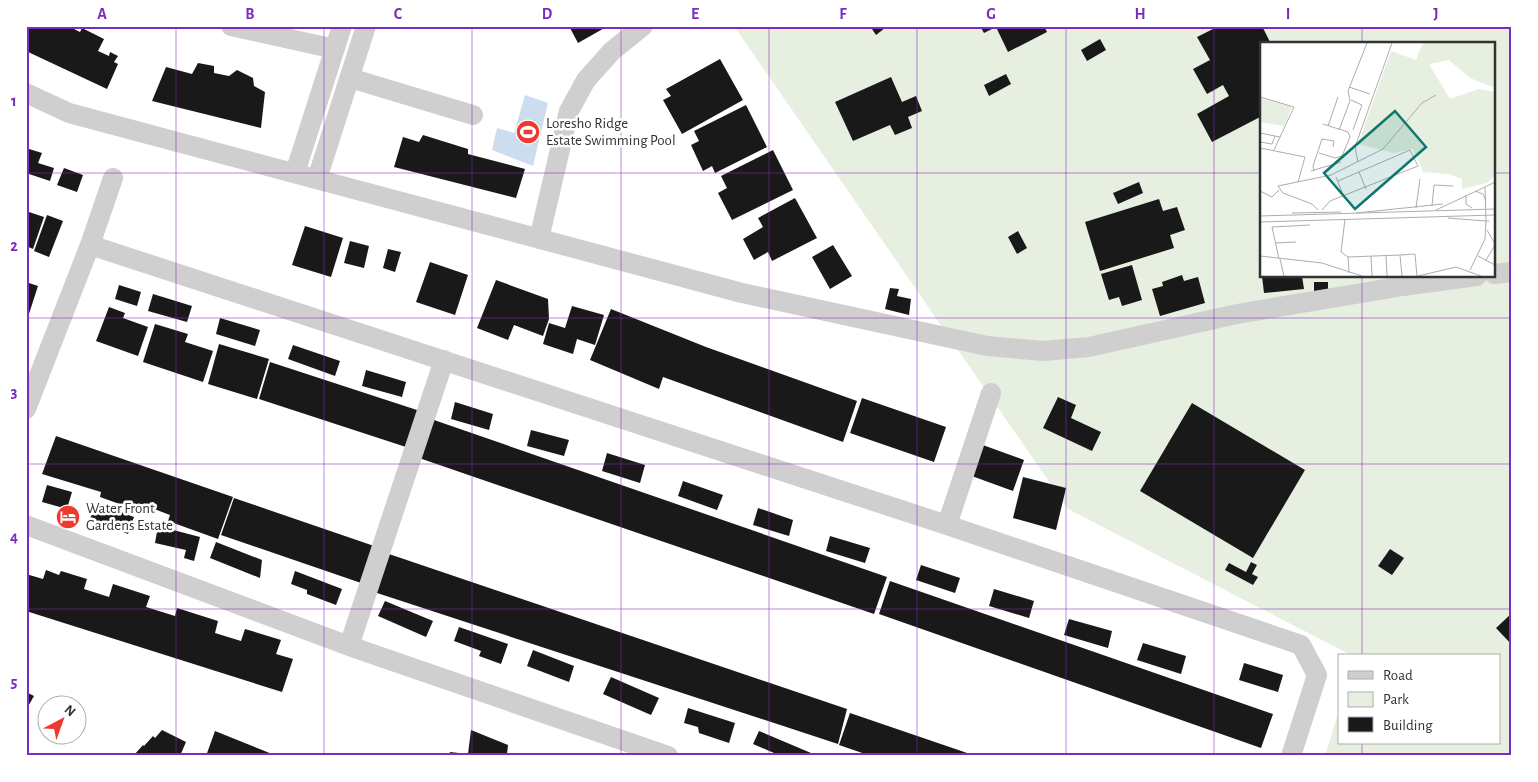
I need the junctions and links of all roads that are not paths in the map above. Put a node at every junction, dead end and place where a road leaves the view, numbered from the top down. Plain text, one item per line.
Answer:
1 (231, 26) edge
2 (342, 26) edge
3 (366, 26) edge
4 (643, 26) edge
5 (335, 49) junction
6 (350, 78) junction
7 (26, 93) edge
8 (473, 115) dead end
9 (295, 173) junction
10 (113, 178) dead end
11 (317, 179) junction
12 (539, 239) junction
13 (90, 245) junction
14 (1512, 272) edge
15 (1496, 274) edge
16 (1462, 278) edge
17 (444, 360) junction
18 (991, 393) dead end
19 (26, 409) edge
20 (26, 525) edge
21 (946, 525) junction
22 (349, 646) junction
23 (668, 756) edge
24 (1291, 756) edge

1 - 5 street
2 - 5 street
3 - 6 street
4 - 12 street
5 - 9 street
6 - 8 street
6 - 11 street
7 - 9 street
9 - 11 street
10 - 13 street
11 - 12 street
12 - 16 street
13 - 17 street
13 - 19 street
14 - 15 street
17 - 21 street
17 - 22 street
18 - 21 street
20 - 22 street
21 - 24 street
22 - 23 street

